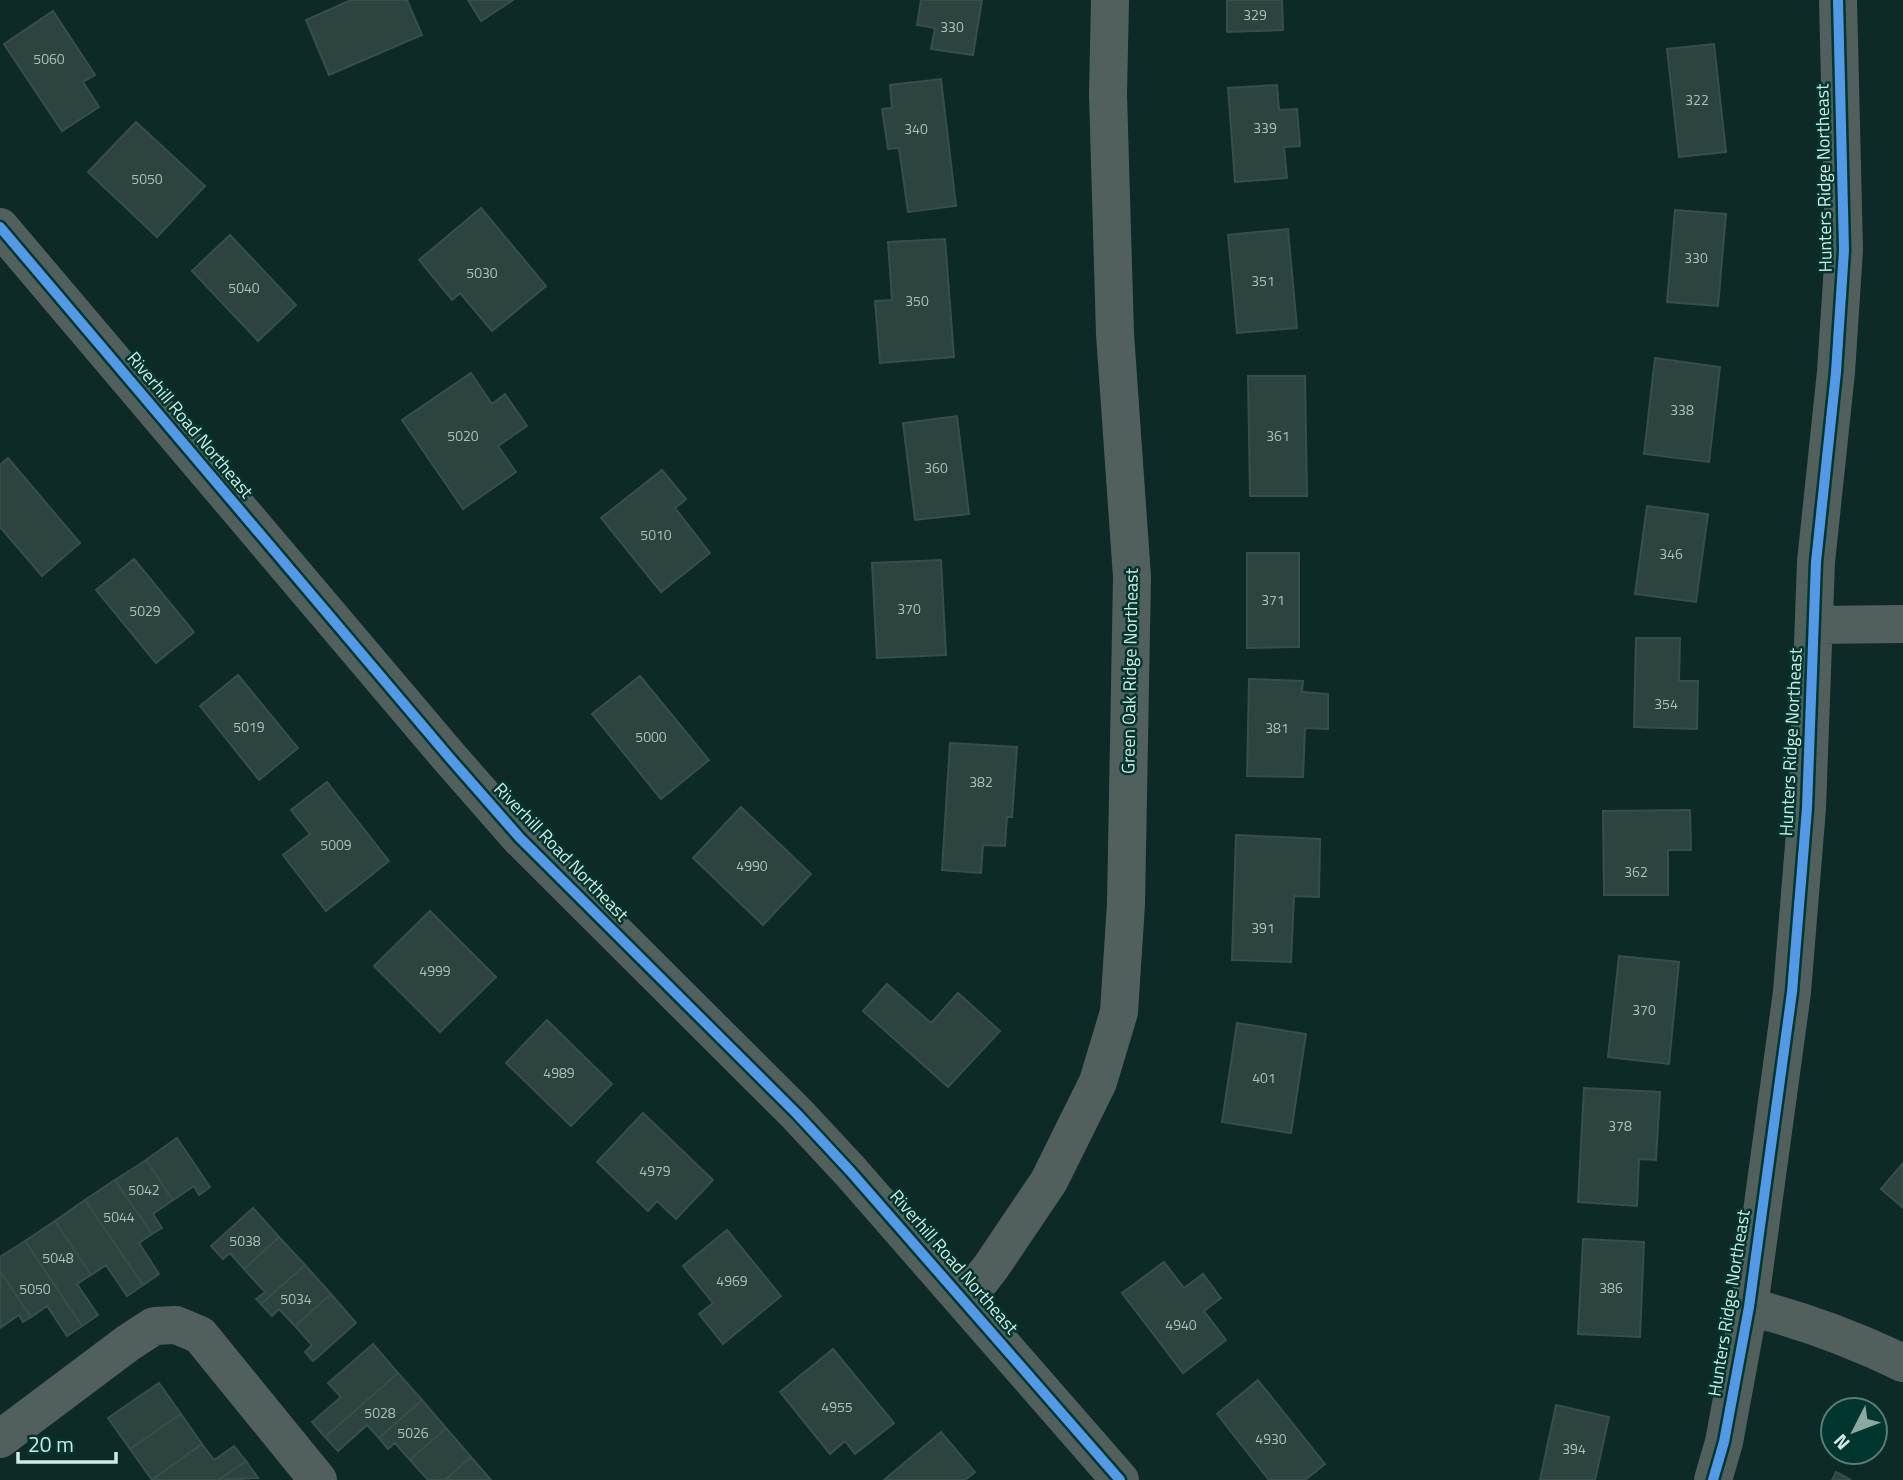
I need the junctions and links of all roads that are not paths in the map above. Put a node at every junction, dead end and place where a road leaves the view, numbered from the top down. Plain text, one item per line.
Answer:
1 (1110, 0) edge
2 (1838, 0) edge
3 (0, 227) edge
4 (1903, 624) edge
5 (1814, 625) junction
6 (965, 1300) junction
7 (1749, 1307) junction
8 (1903, 1363) edge
9 (0, 1439) edge
10 (318, 1480) edge
11 (1120, 1480) edge
12 (1713, 1480) edge

1 - 6 street, Green Oak Ridge Northeast
2 - 5 street, Hunters Ridge Northeast
3 - 6 street, Riverhill Road Northeast
4 - 5 street
5 - 7 street, Hunters Ridge Northeast
6 - 11 street, Riverhill Road Northeast
7 - 8 street
7 - 12 street, Hunters Ridge Northeast
9 - 10 street

